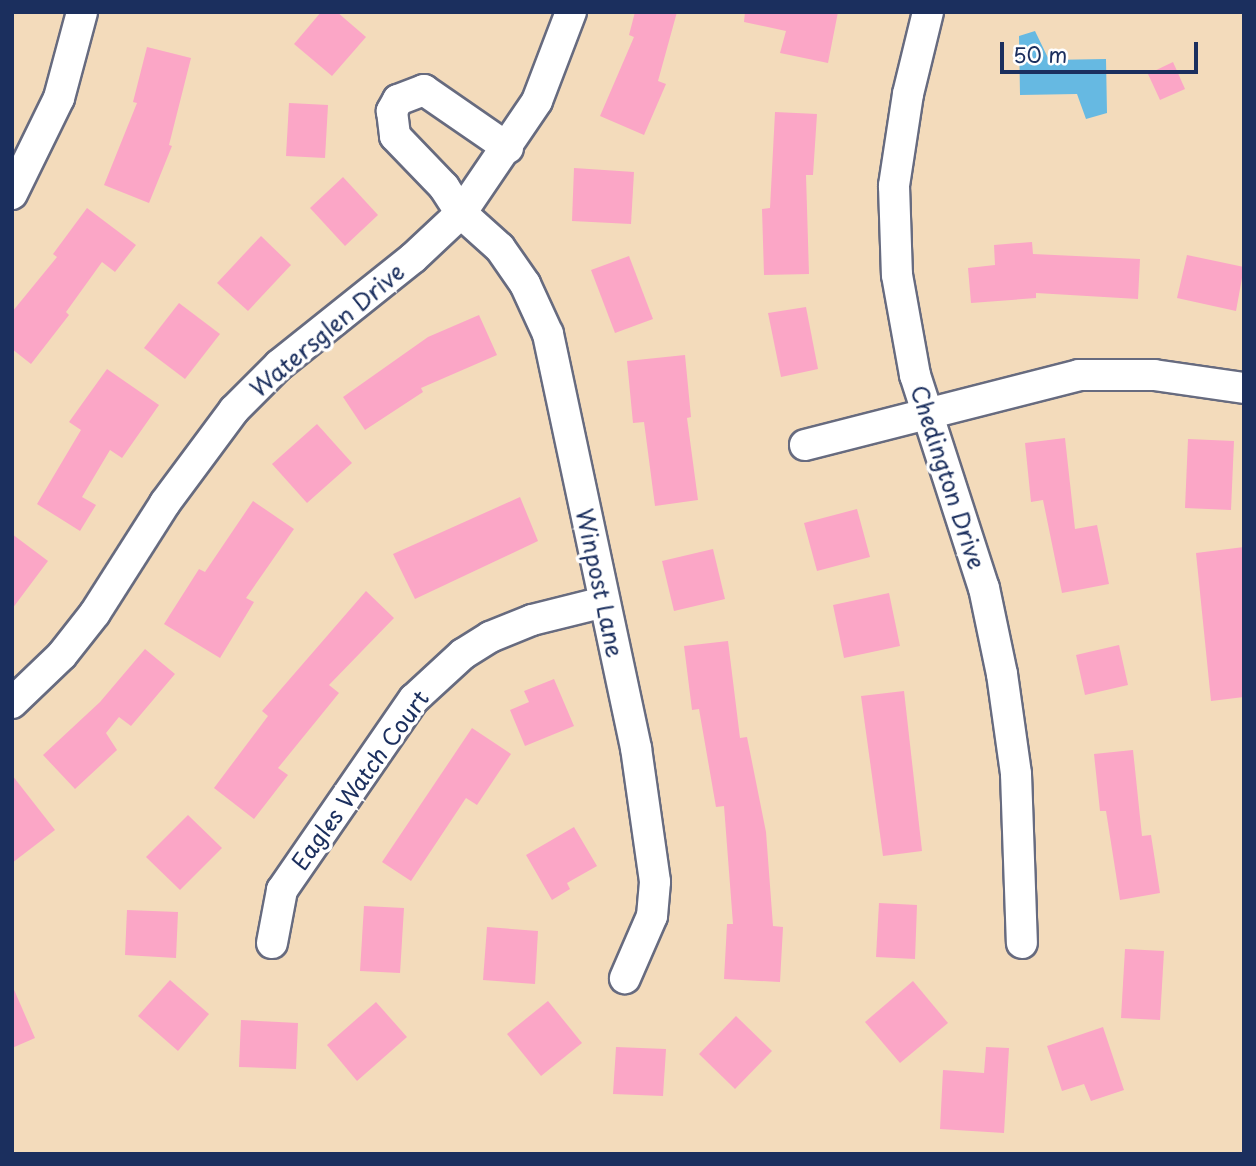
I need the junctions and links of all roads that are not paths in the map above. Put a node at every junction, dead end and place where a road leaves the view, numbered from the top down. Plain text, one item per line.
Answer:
1 (82, 12) edge
2 (571, 12) edge
3 (928, 12) edge
4 (508, 148) junction
5 (12, 194) edge
6 (461, 213) junction
7 (1244, 388) edge
8 (926, 411) junction
9 (805, 445) dead end
10 (604, 602) junction
11 (14, 698) edge
12 (272, 943) dead end
13 (1022, 943) dead end
14 (625, 978) dead end

1 - 5 street
2 - 4 street, Watersglen Drive
3 - 8 street, Chedington Drive
4 - 6 street, Watersglen Drive
4 - 6 street, Winpost Lane
6 - 10 street, Winpost Lane
6 - 11 street, Watersglen Drive
7 - 8 street
8 - 9 street
8 - 13 street, Chedington Drive
10 - 12 street, Eagles Watch Court
10 - 14 street, Winpost Lane

